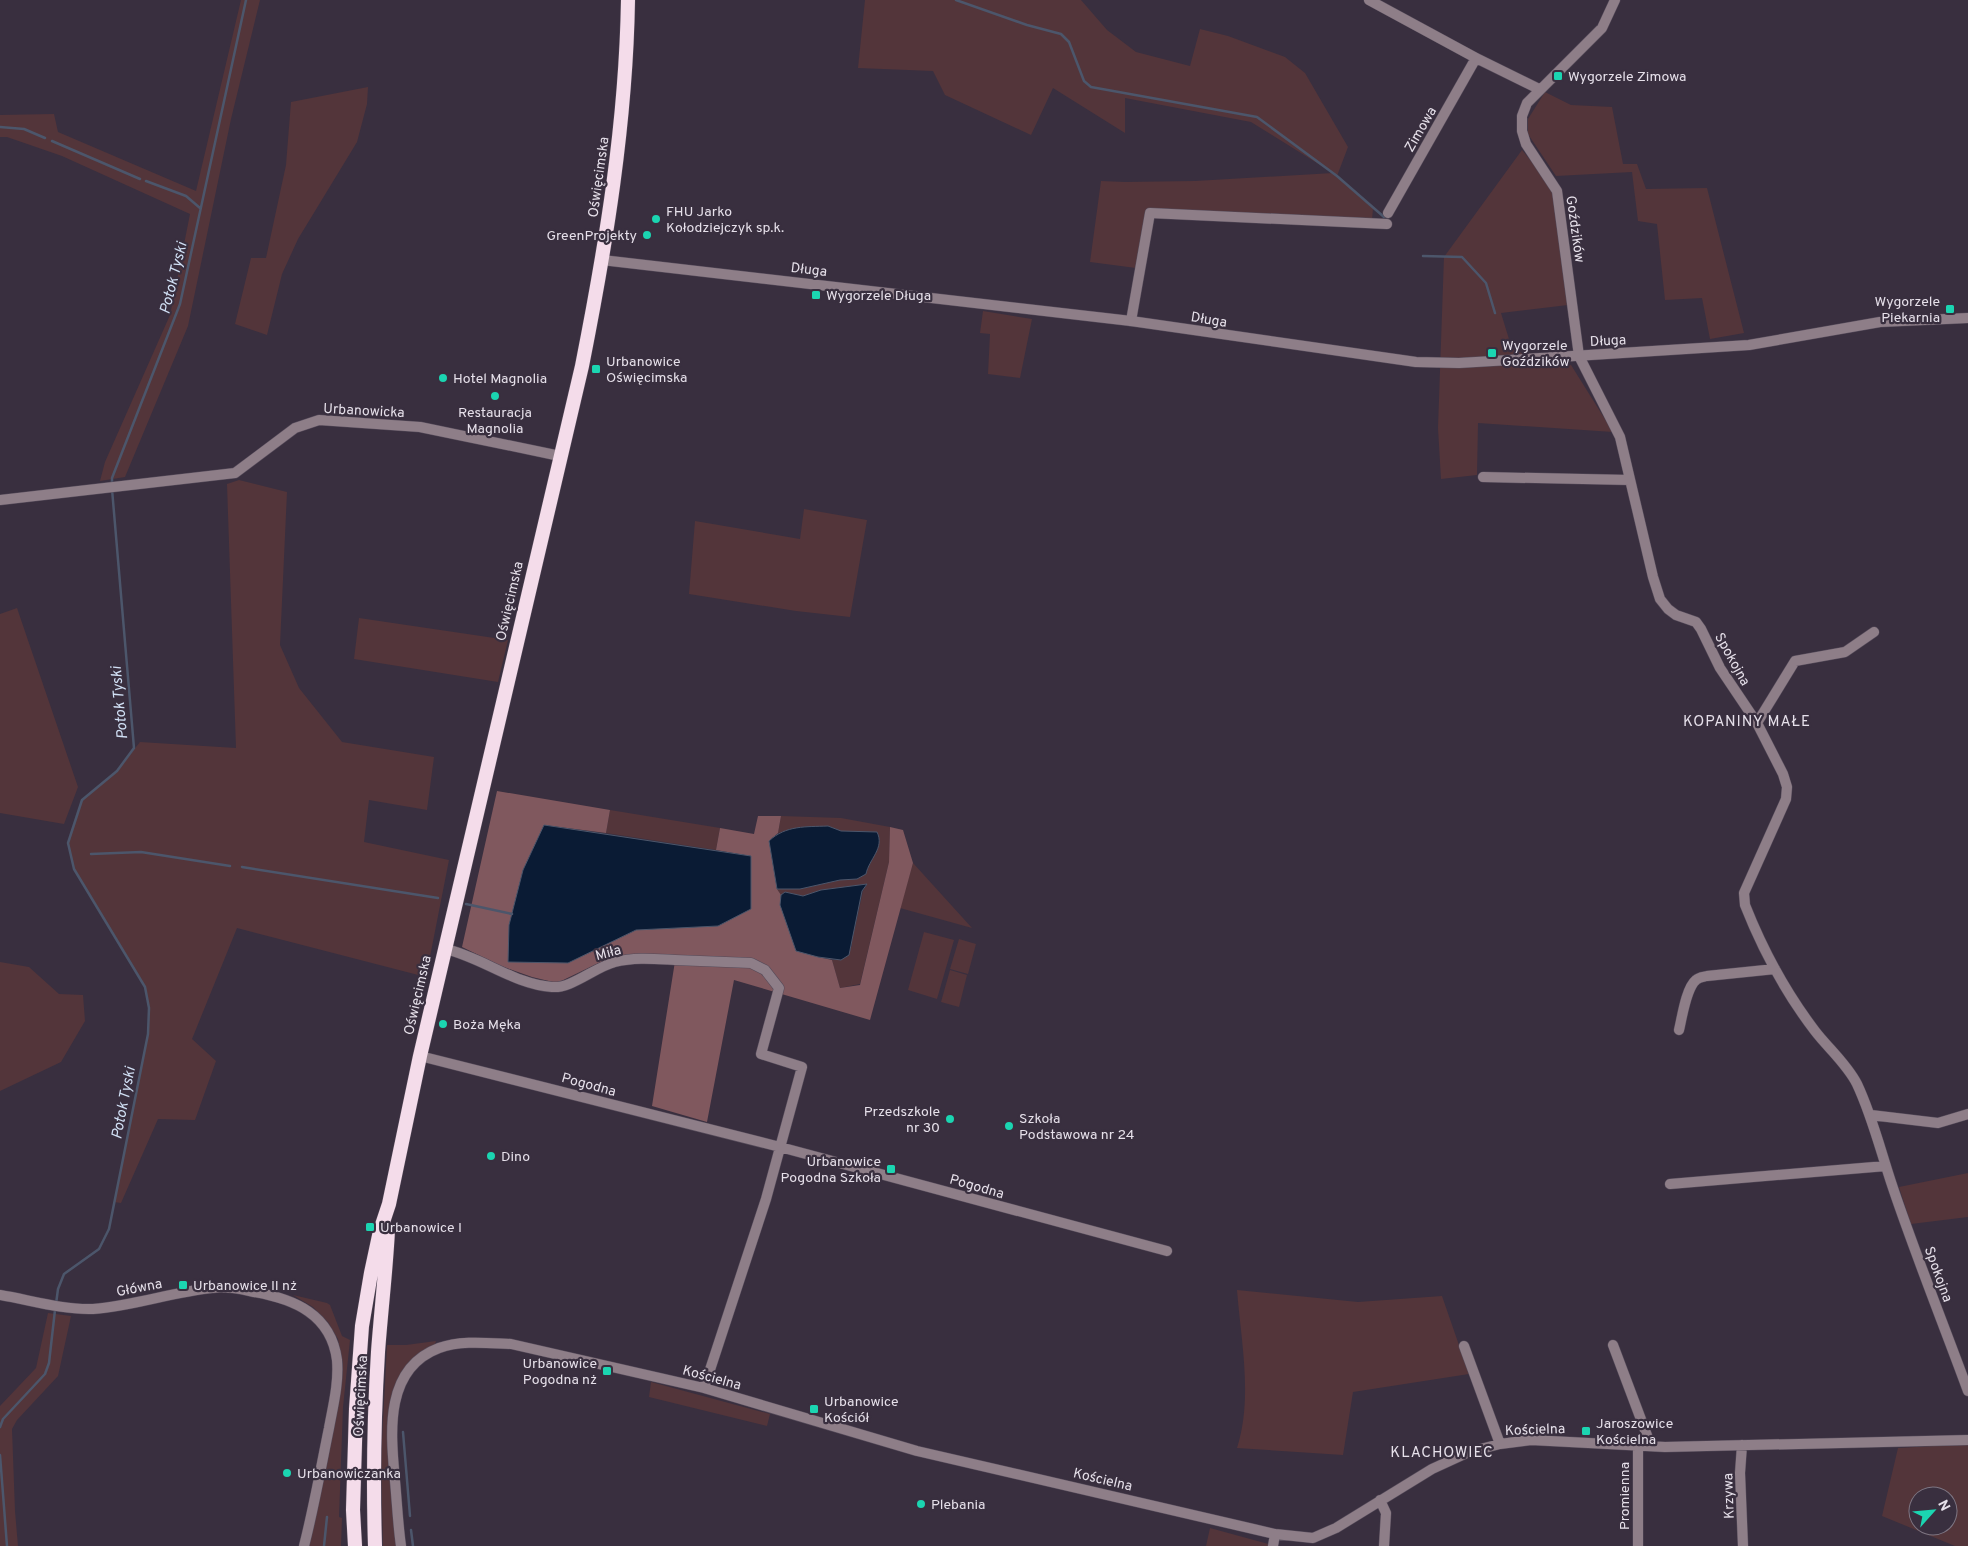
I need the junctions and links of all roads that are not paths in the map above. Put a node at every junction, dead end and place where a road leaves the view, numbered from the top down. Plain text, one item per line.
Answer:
1 (628, 0) edge
2 (1369, 0) edge
3 (1616, 0) edge
4 (1476, 58) junction
5 (1539, 89) junction
6 (1388, 213) dead end
7 (1387, 224) dead end
8 (602, 260) junction
9 (1968, 318) edge
10 (1131, 321) junction
11 (1579, 356) junction
12 (560, 456) junction
13 (1483, 477) dead end
14 (1630, 480) junction
15 (0, 500) edge
16 (1874, 632) dead end
17 (1758, 724) junction
18 (445, 949) junction
19 (1775, 968) junction
20 (1679, 1030) dead end
21 (420, 1056) junction
22 (1968, 1114) edge
23 (1871, 1115) junction
24 (780, 1147) junction
25 (1886, 1166) junction
26 (1670, 1184) dead end
27 (388, 1204) junction
28 (1167, 1251) dead end
29 (0, 1295) edge
30 (283, 1299) joint
31 (1613, 1345) dead end
32 (1464, 1346) dead end
33 (704, 1388) junction
34 (1968, 1391) edge
35 (1968, 1440) edge
36 (1500, 1444) junction
37 (1638, 1446) junction
38 (1651, 1446) junction
39 (1742, 1446) junction
40 (1380, 1500) junction
41 (353, 1510) junction
42 (1275, 1534) junction
43 (304, 1546) edge
44 (346, 1546) edge
45 (355, 1546) edge
46 (376, 1546) edge
47 (401, 1546) edge
48 (1273, 1546) edge
49 (1384, 1546) edge
50 (1638, 1546) edge
51 (1743, 1546) edge

1 - 8 highway, Oświęcimska
2 - 4 street
3 - 5 street, Goździków
4 - 5 street
4 - 6 street, Zimowa
5 - 11 street, Goździków
7 - 10 street
8 - 10 street, Długa
8 - 12 highway, Oświęcimska
9 - 11 street, Długa
10 - 11 street, Długa
11 - 14 street, Spokojna
12 - 15 street, Urbanowicka
12 - 18 highway, Oświęcimska
13 - 14 street
14 - 17 street, Spokojna
16 - 17 street
17 - 19 street, Spokojna
18 - 21 highway, Oświęcimska
18 - 24 street, Miła
19 - 20 street
19 - 23 street, Spokojna
21 - 24 street, Pogodna
21 - 27 highway, Oświęcimska
22 - 23 street
23 - 25 street, Spokojna
24 - 28 street, Pogodna
24 - 33 street
25 - 26 street
25 - 34 street, Spokojna
27 - 41 highway, Oświęcimska
27 - 46 highway, Oświęcimska
29 - 30 street, Główna
30 - 43 street, Oświęcimska
31 - 38 street
32 - 36 street
33 - 42 street, Kościelna
33 - 47 street, Kościelna
35 - 39 street, Kościelna
36 - 37 street, Kościelna
36 - 40 street, Kościelna
37 - 38 street, Kościelna
37 - 50 street, Promienna
38 - 39 street, Kościelna
39 - 51 street, Krzywa
40 - 42 street, Kościelna
40 - 49 street
41 - 44 highway
41 - 45 highway
42 - 48 street

